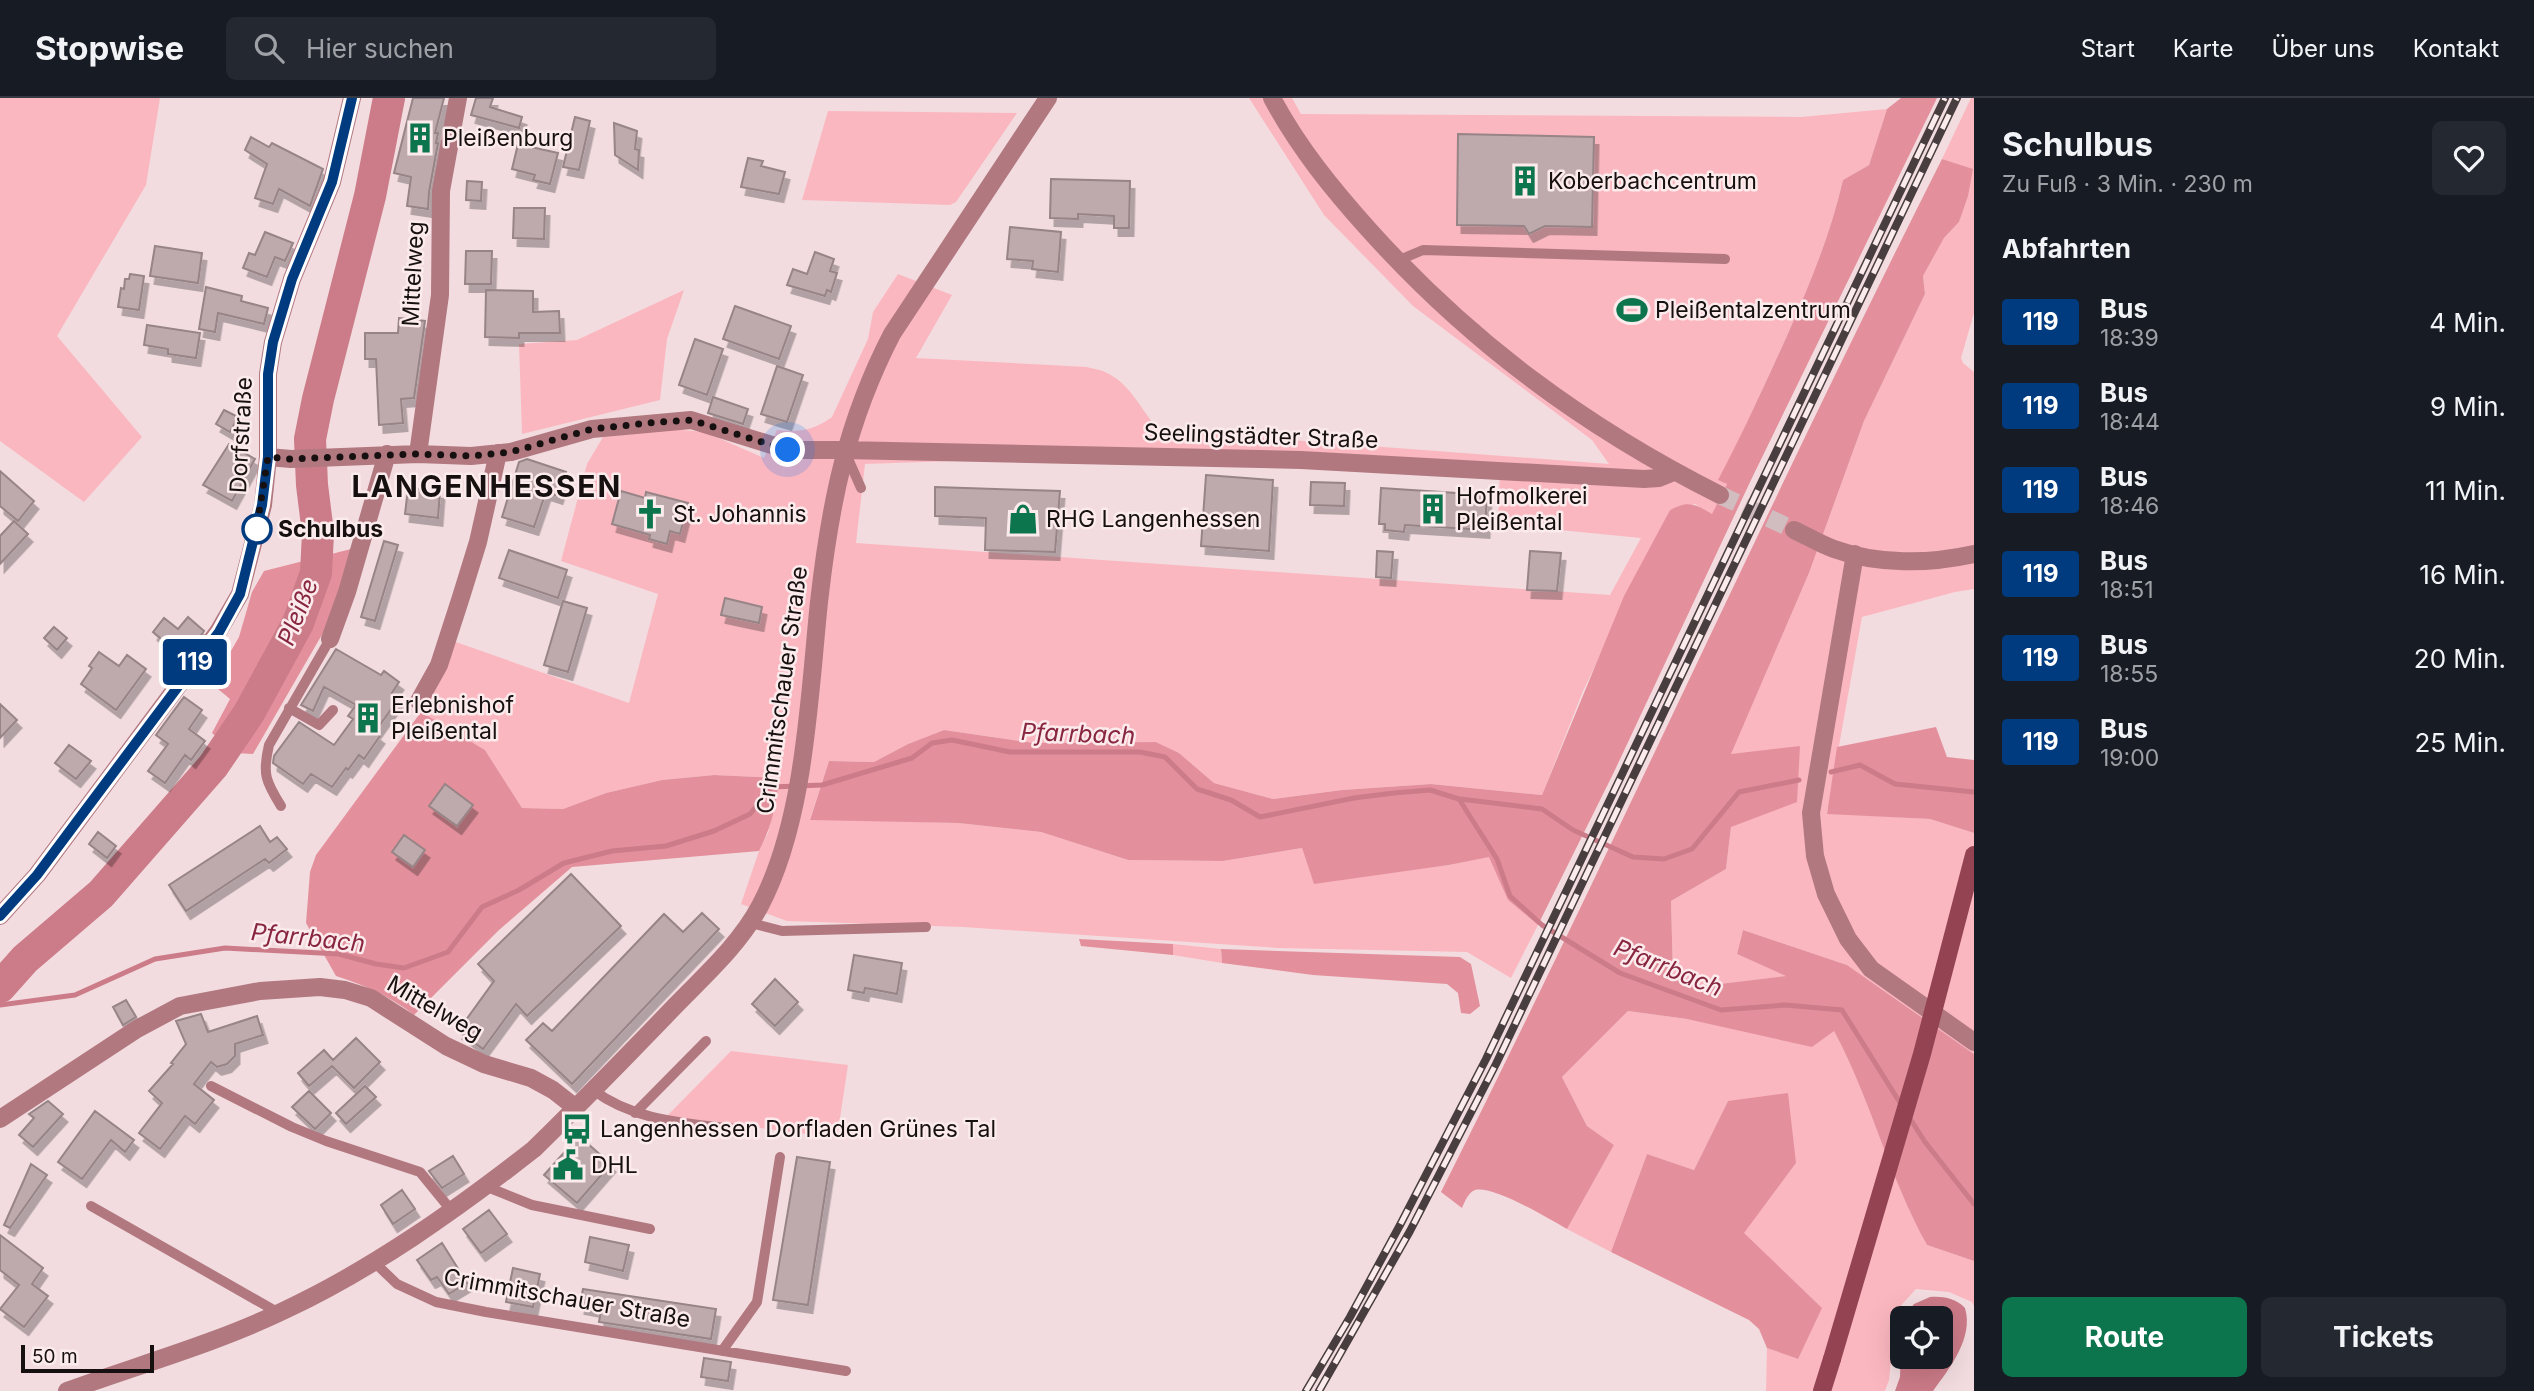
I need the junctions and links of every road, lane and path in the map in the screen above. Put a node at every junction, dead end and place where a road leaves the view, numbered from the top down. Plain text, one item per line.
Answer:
1 (352, 98) edge
2 (458, 98) edge
3 (1048, 98) edge
4 (1272, 98) edge
5 (1725, 259) dead end
6 (1397, 261) junction
7 (844, 450) junction
8 (498, 453) junction
9 (387, 454) junction
10 (418, 454) junction
11 (268, 457) junction
12 (1674, 472) junction
13 (860, 488) dead end
14 (1720, 495) tunnel mouth
15 (1794, 530) tunnel mouth
16 (1855, 554) junction
17 (1974, 554) edge
18 (330, 639) joint
19 (419, 701) dead end
20 (289, 708) junction
21 (332, 710) dead end
22 (281, 806) dead end
23 (1974, 855) edge
24 (0, 916) edge
25 (751, 923) junction
26 (926, 927) dead end
27 (706, 1041) dead end
28 (1974, 1042) edge
29 (211, 1086) dead end
30 (593, 1090) junction
31 (576, 1108) junction
32 (635, 1113) junction
33 (0, 1119) edge
34 (743, 1130) dead end
35 (780, 1157) dead end
36 (485, 1186) junction
37 (91, 1206) dead end
38 (451, 1210) junction
39 (650, 1230) dead end
40 (374, 1262) junction
41 (280, 1313) junction
42 (722, 1351) junction
43 (846, 1371) dead end
44 (67, 1391) edge
45 (1822, 1391) edge

1 - 11 street, Dorfstraße
2 - 10 street, Mittelweg
3 - 7 street, Crimmitschauer Straße
4 - 6 street
5 - 6 lane
6 - 12 street
7 - 8 street, Seelingstädter Straße
7 - 12 street, Seelingstädter Straße
7 - 13 lane
7 - 25 street, Crimmitschauer Straße
8 - 10 street, Seelingstädter Straße
8 - 19 street
9 - 10 street, Seelingstädter Straße
9 - 11 street, Seelingstädter Straße
9 - 18 street
11 - 24 street, Dorfstraße
12 - 14 street
15 - 16 street
16 - 17 street
16 - 28 street
18 - 20 lane
20 - 21 lane
20 - 22 lane
23 - 45 main road, bridge
25 - 26 lane
25 - 30 street, Crimmitschauer Straße
27 - 32 lane
29 - 38 lane
30 - 31 street, Crimmitschauer Straße
30 - 32 lane
31 - 33 street, Mittelweg
31 - 36 street, Crimmitschauer Straße
32 - 34 lane
35 - 42 lane
36 - 38 street, Crimmitschauer Straße
36 - 39 lane
37 - 41 lane
38 - 40 street, Crimmitschauer Straße
40 - 41 street, Crimmitschauer Straße
40 - 42 lane, Crimmitschauer Straße
41 - 44 street, Crimmitschauer Straße
42 - 43 lane, Crimmitschauer Straße

